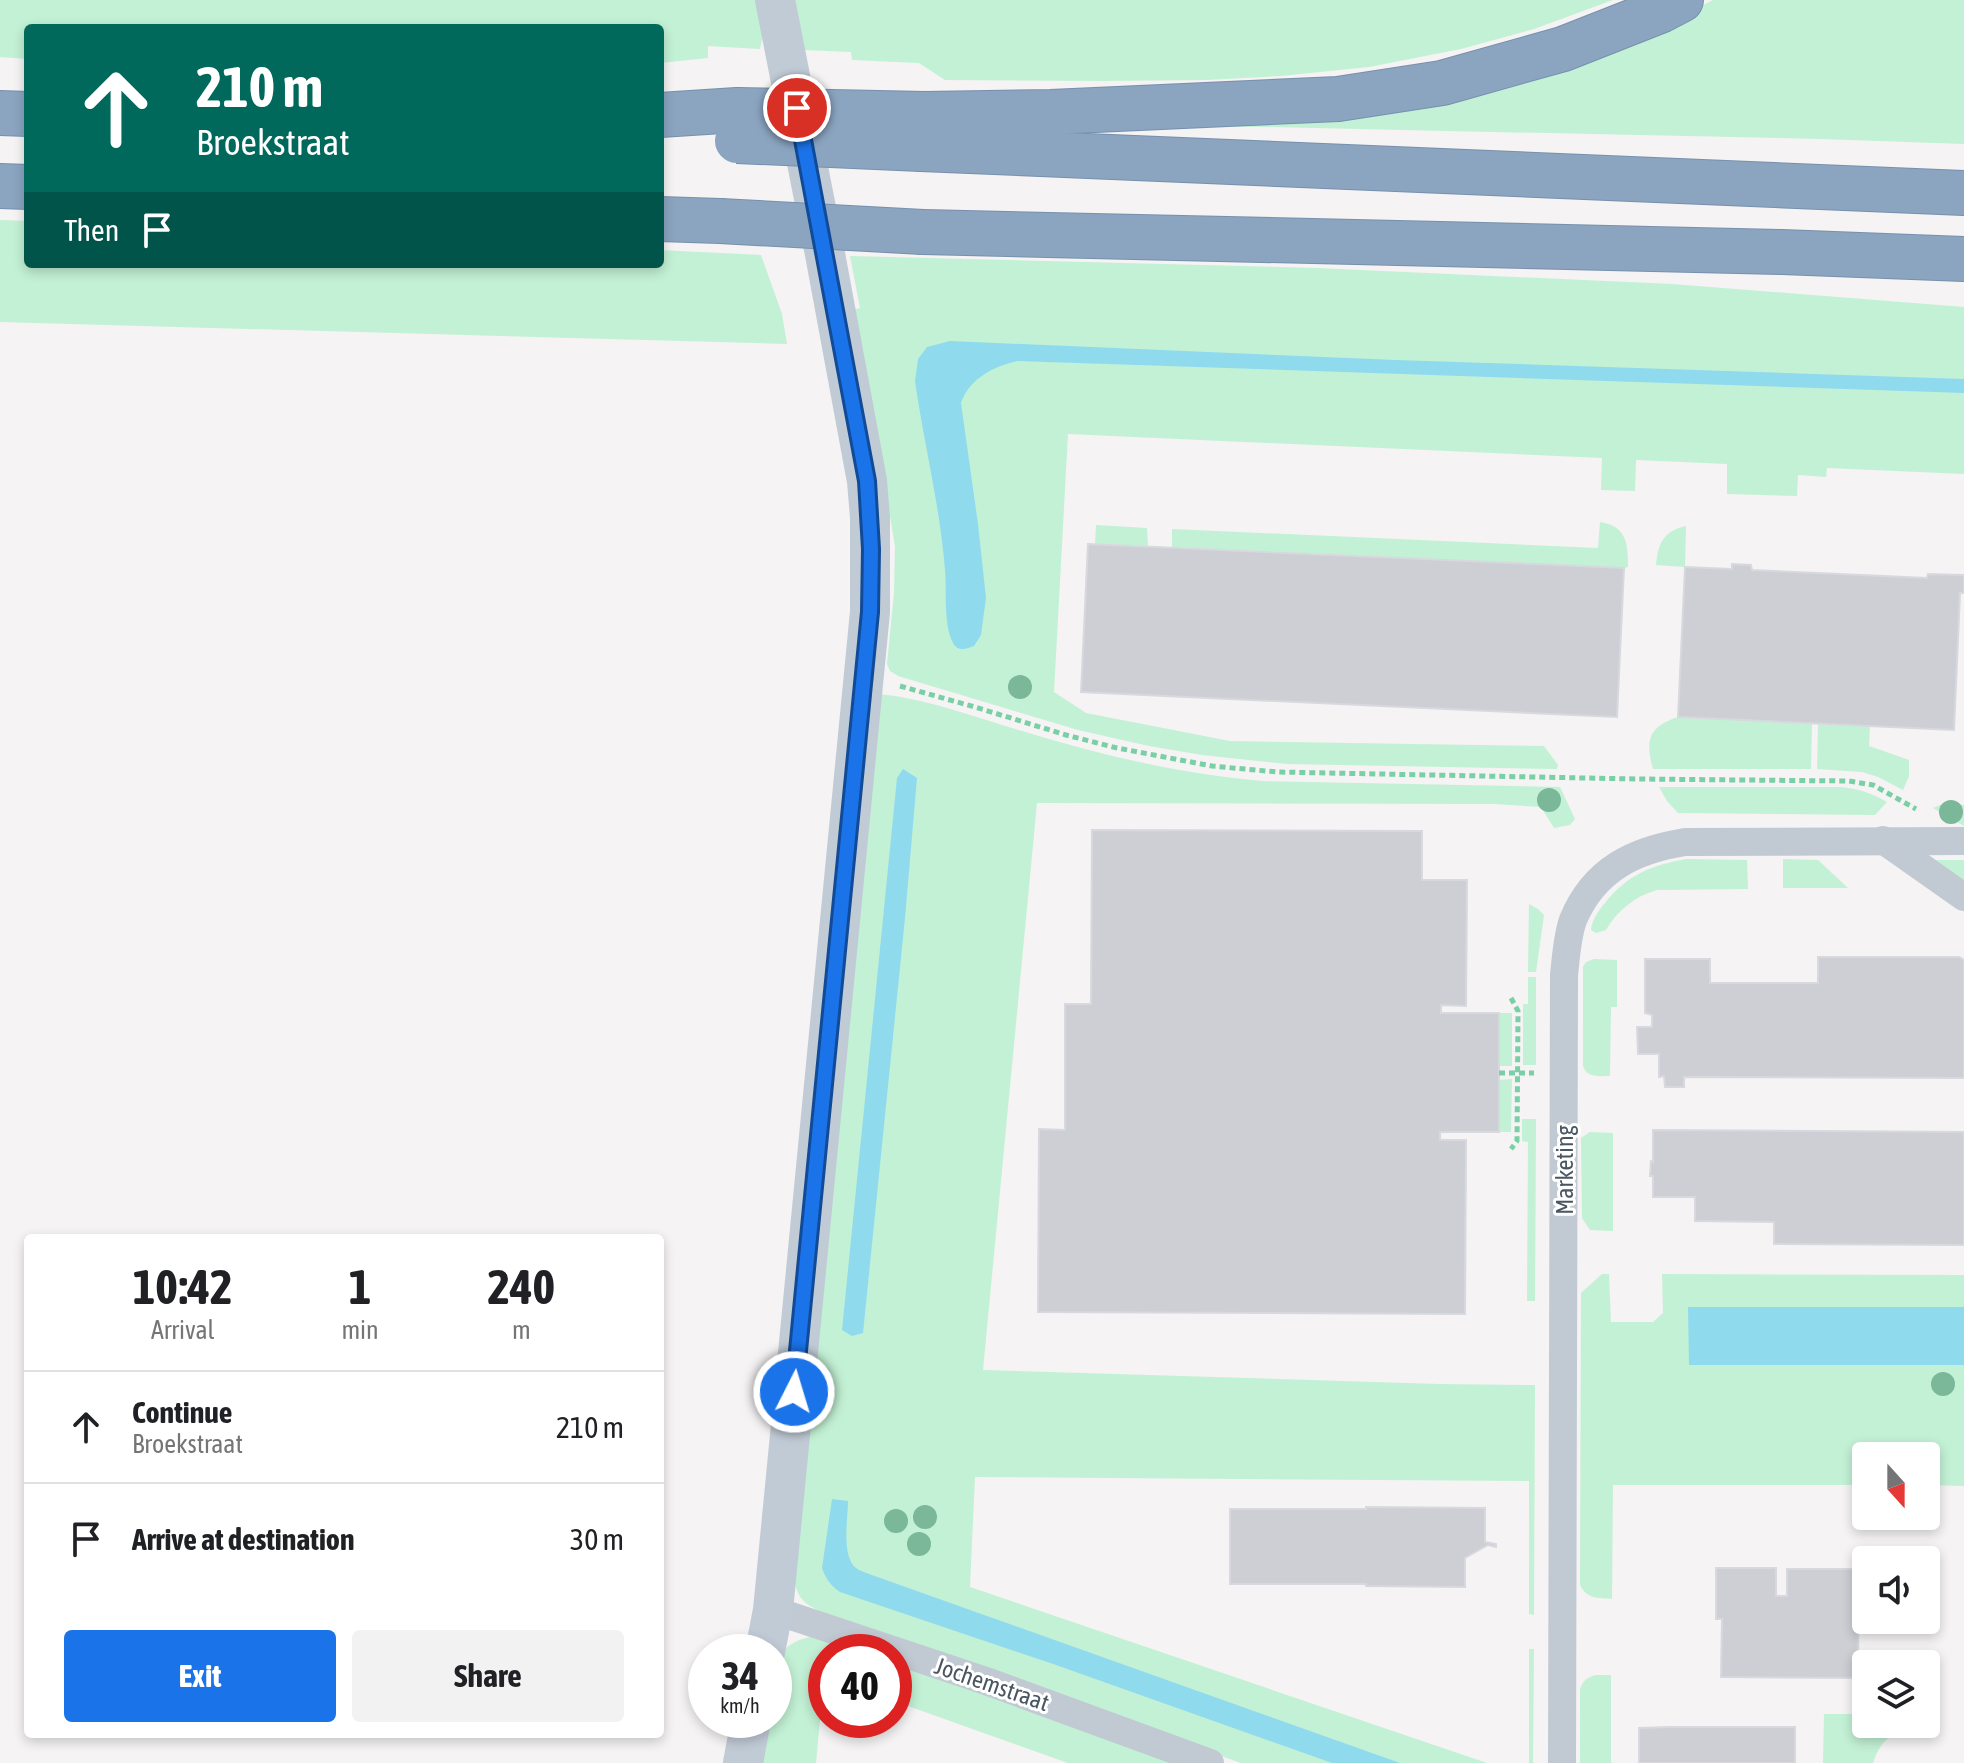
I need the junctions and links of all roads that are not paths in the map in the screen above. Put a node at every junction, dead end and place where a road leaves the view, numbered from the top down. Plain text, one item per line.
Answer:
1 (775, 0) edge
2 (1681, 0) edge
3 (0, 113) edge
4 (24, 114) edge
5 (664, 116) edge
6 (737, 126) junction
7 (923, 132) junction
8 (664, 137) edge
9 (0, 186) edge
10 (24, 187) edge
11 (1964, 193) edge
12 (664, 219) edge
13 (1964, 259) edge
14 (1883, 840) junction
15 (1964, 841) edge
16 (1964, 897) edge
17 (773, 1610) junction
18 (768, 1634) edge
19 (748, 1738) edge
20 (743, 1763) edge
21 (1210, 1763) edge
22 (1562, 1763) edge

1 - 17 street
2 - 7 highway
3 - 4 highway
5 - 6 highway
6 - 7 highway, bridge
6 - 8 highway
7 - 11 highway
9 - 10 highway
12 - 13 highway, bridge
14 - 15 street, Marketing
14 - 16 street
14 - 22 street, Marketing
17 - 18 street
17 - 21 street, Jochemstraat
19 - 20 street

